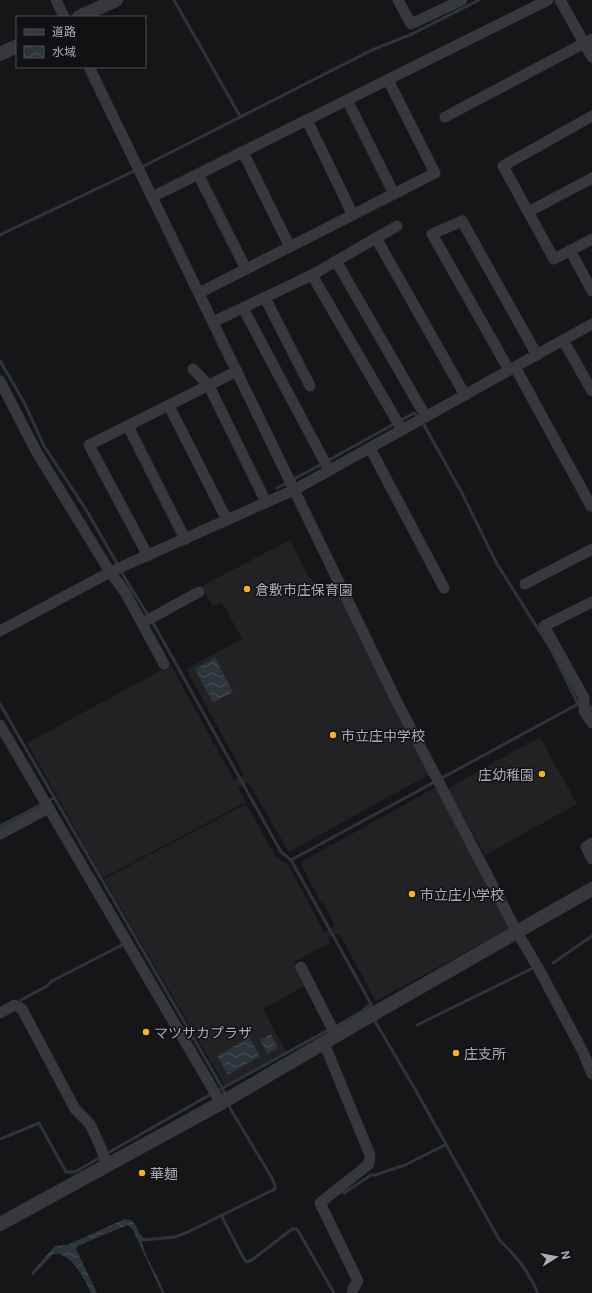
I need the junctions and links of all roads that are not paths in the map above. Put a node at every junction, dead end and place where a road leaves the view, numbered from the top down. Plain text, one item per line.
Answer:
1 (56, 0) edge
2 (116, 0) edge
3 (398, 0) edge
4 (462, 0) edge
5 (548, 0) edge
6 (560, 0) edge
7 (64, 16) edge
8 (81, 16) edge
9 (588, 42) edge
10 (16, 46) edge
11 (0, 54) edge
12 (592, 58) edge
13 (89, 68) edge
14 (388, 80) junction
15 (348, 100) junction
16 (592, 116) edge
17 (445, 117) dead end
18 (306, 120) junction
19 (243, 152) junction
20 (198, 174) junction
21 (592, 178) edge
22 (394, 194) junction
23 (152, 197) junction
24 (528, 212) junction
25 (353, 215) junction
26 (397, 226) dead end
27 (376, 238) junction
28 (592, 239) edge
29 (290, 247) junction
30 (570, 250) junction
31 (336, 261) junction
32 (246, 269) junction
33 (312, 275) junction
34 (592, 291) edge
35 (199, 293) junction
36 (265, 298) junction
37 (243, 308) junction
38 (213, 322) junction
39 (592, 324) edge
40 (563, 340) junction
41 (537, 355) junction
42 (193, 369) dead end
43 (512, 369) junction
44 (237, 371) junction
45 (0, 382) edge
46 (209, 386) junction
47 (310, 386) dead end
48 (592, 391) edge
49 (465, 395) junction
50 (169, 406) junction
51 (426, 417) junction
52 (399, 425) junction
53 (128, 426) junction
54 (370, 448) junction
55 (326, 465) junction
56 (291, 485) junction
57 (266, 502) junction
58 (591, 506) edge
59 (227, 520) junction
60 (186, 539) junction
61 (592, 549) edge
62 (148, 556) junction
63 (117, 569) junction
64 (525, 584) dead end
65 (444, 588) dead end
66 (199, 592) dead end
67 (592, 602) edge
68 (144, 622) junction
69 (0, 631) edge
70 (164, 664) dead end
71 (592, 723) edge
72 (0, 725) edge
73 (46, 804) junction
74 (0, 834) edge
75 (592, 843) edge
76 (592, 859) edge
77 (592, 890) edge
78 (517, 932) junction
79 (301, 967) dead end
80 (0, 1013) edge
81 (334, 1030) junction
82 (324, 1043) junction
83 (592, 1074) edge
84 (221, 1098) junction
85 (105, 1159) junction
86 (0, 1224) edge
87 (352, 1293) edge

1 - 7 street
2 - 8 street
3 - 4 street
5 - 14 street
6 - 9 street
9 - 12 street
9 - 17 street
10 - 11 street
13 - 23 street
14 - 15 street
14 - 22 street
15 - 18 street
15 - 22 street
16 - 24 street
18 - 19 street
18 - 25 street
19 - 20 street
19 - 29 street
20 - 23 street
20 - 32 street
21 - 24 street
22 - 25 street
23 - 35 street
24 - 30 street
25 - 29 street
26 - 27 street
27 - 31 street
27 - 49 street
28 - 30 street
29 - 32 street
30 - 34 street
31 - 33 street
31 - 51 street
32 - 35 street
33 - 36 street
33 - 52 street
35 - 38 street
36 - 37 street
36 - 47 street
37 - 38 street
37 - 55 street
38 - 44 street
39 - 40 street
40 - 41 street
40 - 48 street
41 - 43 street
41 - 43 street
42 - 46 street
43 - 49 street
43 - 58 street
44 - 46 street
44 - 56 street
45 - 63 street
46 - 50 street
46 - 57 street
49 - 51 street
50 - 53 street
50 - 59 street
51 - 52 street
52 - 54 street
53 - 60 street
53 - 62 street
54 - 55 street
54 - 65 street
55 - 56 street
56 - 57 street
56 - 78 street
57 - 59 street
59 - 60 street
60 - 62 street
61 - 64 street
62 - 63 street
63 - 68 street
63 - 69 street
66 - 68 street
67 - 71 street
68 - 70 street
72 - 73 street
73 - 74 street
73 - 84 street
75 - 76 street
77 - 78 street
78 - 81 street
78 - 83 street
79 - 81 street
80 - 85 street
81 - 82 street
82 - 84 street
82 - 87 street
84 - 85 street
85 - 86 street

